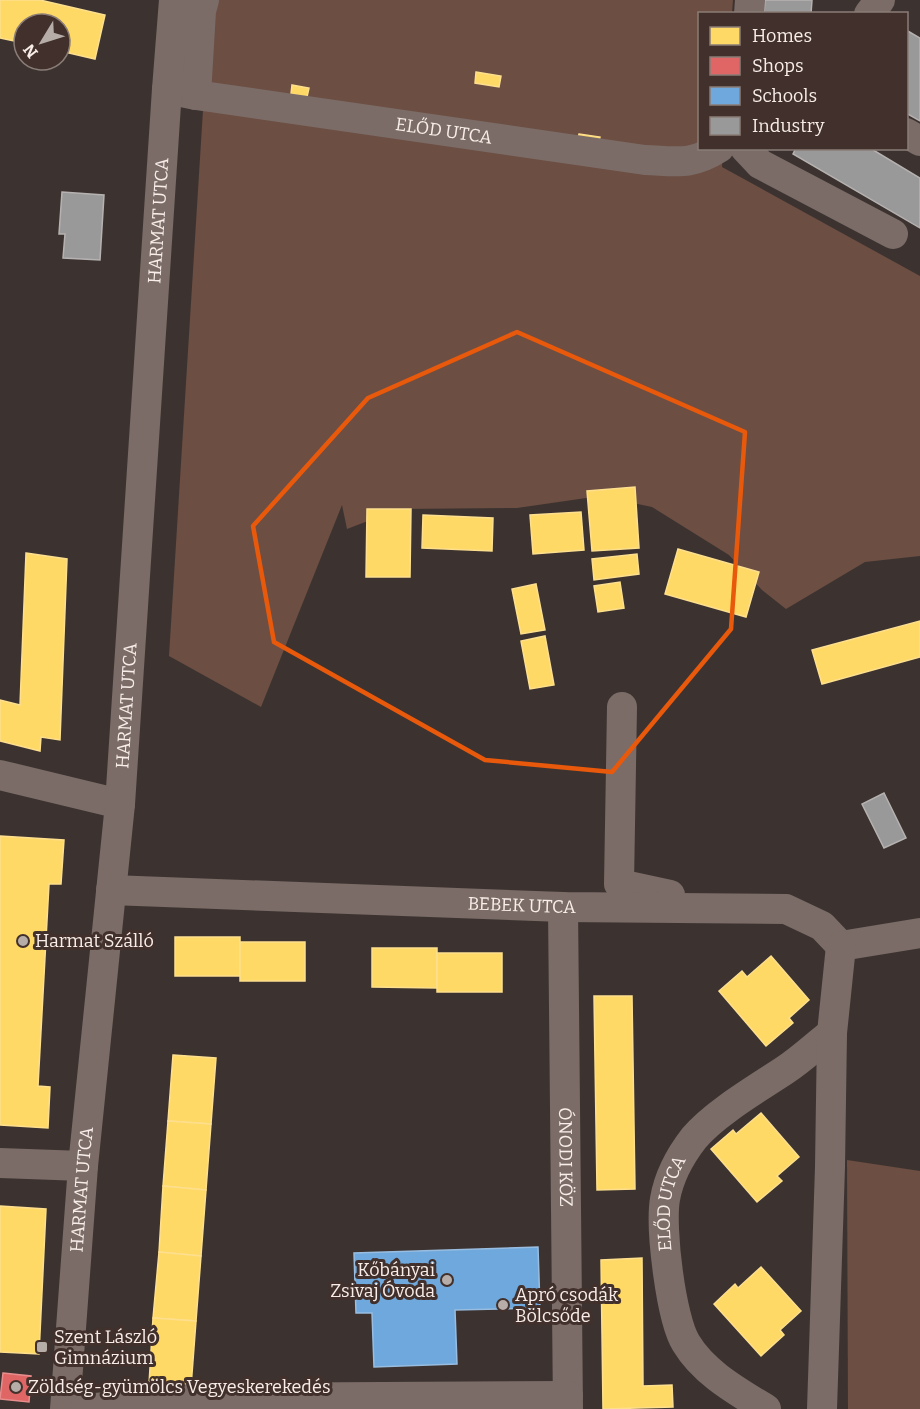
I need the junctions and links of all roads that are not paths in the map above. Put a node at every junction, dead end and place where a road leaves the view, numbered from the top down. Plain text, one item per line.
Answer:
1 (174, 0) edge
2 (204, 0) edge
3 (880, 0) edge
4 (871, 12) edge
5 (166, 89) junction
6 (196, 95) junction
7 (716, 150) edge
8 (747, 150) edge
9 (893, 234) dead end
10 (622, 707) dead end
11 (0, 775) edge
12 (120, 804) junction
13 (111, 890) junction
14 (563, 907) junction
15 (741, 909) junction
16 (920, 933) edge
17 (841, 946) junction
18 (832, 1033) junction
19 (0, 1163) edge
20 (83, 1166) junction
21 (568, 1403) edge
22 (206, 1404) edge
23 (65, 1409) edge
24 (84, 1409) edge
25 (766, 1409) edge
26 (822, 1409) edge

1 - 5 street, HARMAT UTCA
2 - 6 street
3 - 4 street
5 - 6 street, ELŐD UTCA
5 - 12 street, HARMAT UTCA
6 - 7 street, ELŐD UTCA
8 - 9 street
10 - 15 street
11 - 12 street
12 - 13 street, HARMAT UTCA
13 - 14 street, BEBEK UTCA
13 - 20 street, HARMAT UTCA
14 - 15 street, BEBEK UTCA
14 - 21 street, ÓNODI KÖZ
15 - 17 street, BEBEK UTCA
16 - 17 street
17 - 18 street
18 - 25 street, ELŐD UTCA
18 - 26 street
19 - 20 street
20 - 23 street, HARMAT UTCA
21 - 22 street
22 - 24 street

